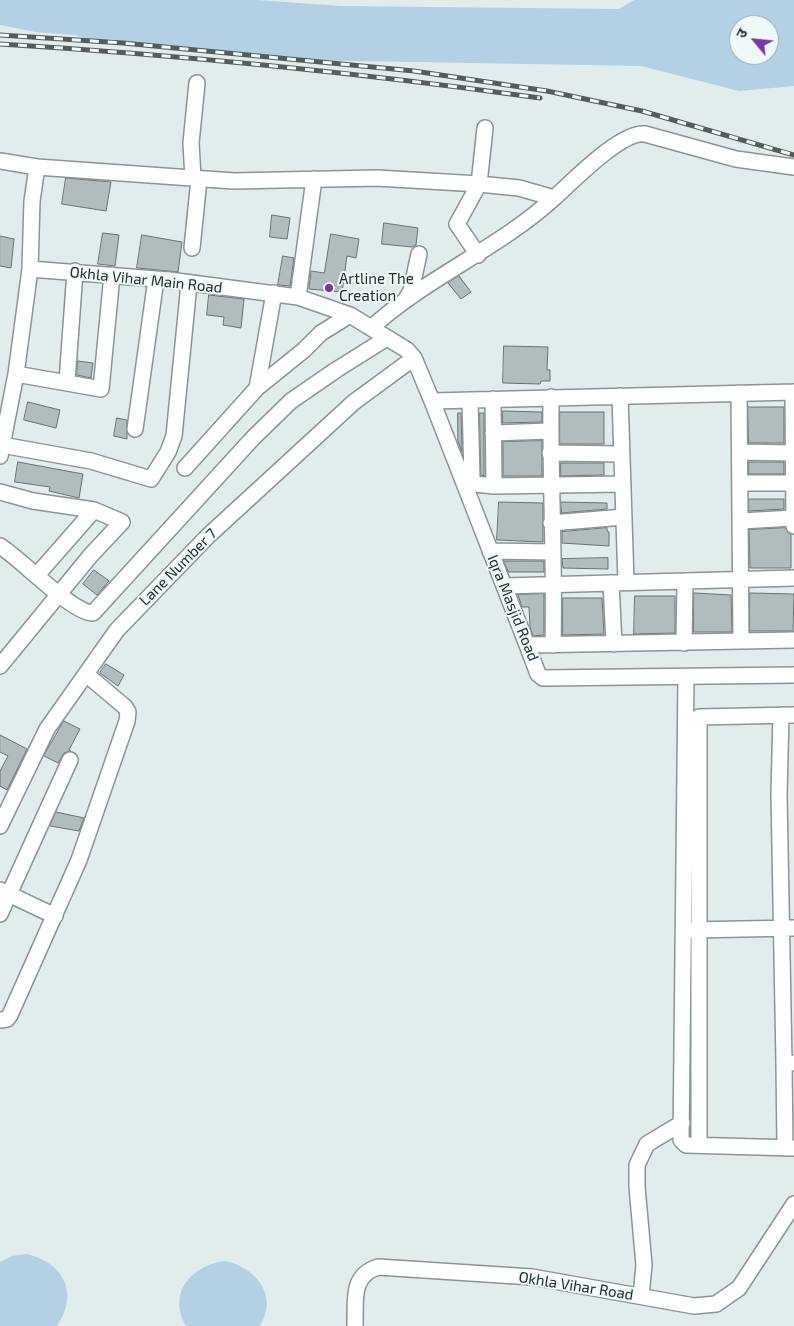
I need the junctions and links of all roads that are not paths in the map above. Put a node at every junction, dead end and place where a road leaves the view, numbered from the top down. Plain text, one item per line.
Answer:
1 (197, 83) dead end
2 (485, 128) dead end
3 (0, 161) edge
4 (38, 167) junction
5 (794, 167) edge
6 (196, 178) junction
7 (314, 180) junction
8 (479, 184) junction
9 (554, 198) junction
10 (192, 248) dead end
11 (419, 254) dead end
12 (478, 255) junction
13 (30, 269) junction
14 (75, 271) junction
15 (112, 275) junction
16 (156, 279) junction
17 (189, 284) junction
18 (274, 294) junction
19 (298, 297) junction
20 (406, 299) junction
21 (350, 315) junction
22 (371, 328) junction
23 (387, 338) junction
24 (414, 358) junction
25 (16, 374) junction
26 (67, 382) junction
27 (257, 388) junction
28 (794, 392) edge
29 (739, 393) junction
30 (620, 396) junction
31 (551, 398) junction
32 (493, 399) junction
33 (470, 400) junction
34 (432, 401) junction
35 (794, 428) edge
36 (136, 429) dead end
37 (550, 431) junction
38 (494, 433) junction
39 (1, 440) edge
40 (741, 452) junction
41 (550, 453) junction
42 (793, 453) edge
43 (622, 454) junction
44 (186, 468) dead end
45 (741, 483) junction
46 (623, 484) junction
47 (794, 484) edge
48 (550, 485) junction
49 (494, 486) junction
50 (0, 492) edge
51 (94, 510) junction
52 (624, 517) junction
53 (794, 518) edge
54 (741, 520) junction
55 (552, 523) junction
56 (794, 526) edge
57 (2, 551) edge
58 (490, 551) junction
59 (553, 552) junction
60 (37, 575) junction
61 (794, 578) edge
62 (685, 581) junction
63 (740, 581) junction
64 (619, 582) junction
65 (554, 584) junction
66 (504, 586) junction
67 (60, 595) junction
68 (794, 640) edge
69 (741, 642) junction
70 (684, 643) junction
71 (614, 644) junction
72 (527, 645) junction
73 (553, 645) junction
74 (0, 666) edge
75 (86, 674) junction
76 (794, 675) edge
77 (686, 677) junction
78 (787, 715) edge
79 (70, 760) dead end
80 (787, 794) edge
81 (0, 826) edge
82 (5, 892) edge
83 (0, 914) edge
84 (55, 916) junction
85 (788, 928) edge
86 (685, 930) junction
87 (700, 930) junction
88 (0, 1020) edge
89 (789, 1063) edge
90 (682, 1123) junction
91 (699, 1146) junction
92 (789, 1148) edge
93 (794, 1204) edge
94 (641, 1296) junction
95 (355, 1326) edge

1 - 6 street
2 - 8 street
3 - 4 street
4 - 6 street
4 - 13 street
5 - 9 street
6 - 7 street
6 - 10 street
7 - 8 street
7 - 19 street
8 - 9 street
8 - 12 street
9 - 12 street
11 - 20 street
12 - 20 street
13 - 14 street, Okhla Vihar Main Road
13 - 25 street
14 - 15 street, Okhla Vihar Main Road
14 - 26 street
15 - 16 street, Okhla Vihar Main Road
15 - 26 street
16 - 17 street, Okhla Vihar Main Road
16 - 36 street
17 - 18 street, Okhla Vihar Main Road
17 - 39 street
18 - 19 street, Okhla Vihar Main Road
18 - 27 street
19 - 21 street, Okhla Vihar Main Road
20 - 22 street
21 - 22 street, Okhla Vihar Main Road
21 - 27 street
22 - 23 street, Okhla Vihar Main Road
23 - 24 street, Okhla Vihar Main Road
23 - 67 street
24 - 34 street, Iqra Masjid Road
24 - 75 street, Lane Number 7
25 - 26 street
25 - 39 street
27 - 44 street
28 - 29 street
28 - 35 street
29 - 30 street
29 - 40 street
30 - 31 street
30 - 43 street
31 - 32 street
31 - 37 street
32 - 33 street
32 - 38 street
33 - 34 street
33 - 49 street
34 - 58 street, Iqra Masjid Road
35 - 42 street
37 - 38 street
37 - 41 street
38 - 49 street
40 - 42 street
40 - 45 street
41 - 43 street
41 - 48 street
42 - 47 street
43 - 46 street
45 - 47 street
45 - 54 street
46 - 48 street
46 - 52 street
47 - 53 street
48 - 49 street
48 - 55 street
50 - 51 street
51 - 60 street
51 - 67 street
52 - 55 street
52 - 64 street
53 - 54 street
53 - 56 street
54 - 63 street
55 - 59 street
57 - 60 street
58 - 59 street
58 - 66 street, Iqra Masjid Road
59 - 65 street
60 - 67 street
61 - 63 street
62 - 63 street
62 - 64 street
62 - 70 street
63 - 69 street
64 - 65 street
64 - 71 street
65 - 66 street
65 - 73 street
66 - 72 street, Iqra Masjid Road
67 - 74 street
68 - 69 street
69 - 70 street
70 - 71 street
71 - 73 street
72 - 73 street
72 - 77 street, Iqra Masjid Road
75 - 81 street, Lane Number 7
75 - 84 street
76 - 77 street, Iqra Masjid Road
77 - 86 street
78 - 80 street
78 - 87 street
79 - 82 street
80 - 85 street
82 - 83 street
82 - 84 street
84 - 88 street
85 - 87 street
85 - 89 street
86 - 87 street
86 - 90 street
87 - 91 street
89 - 92 street
90 - 91 street
90 - 94 street
91 - 92 street
93 - 94 street, Okhla Vihar Road
94 - 95 street, Okhla Vihar Road

